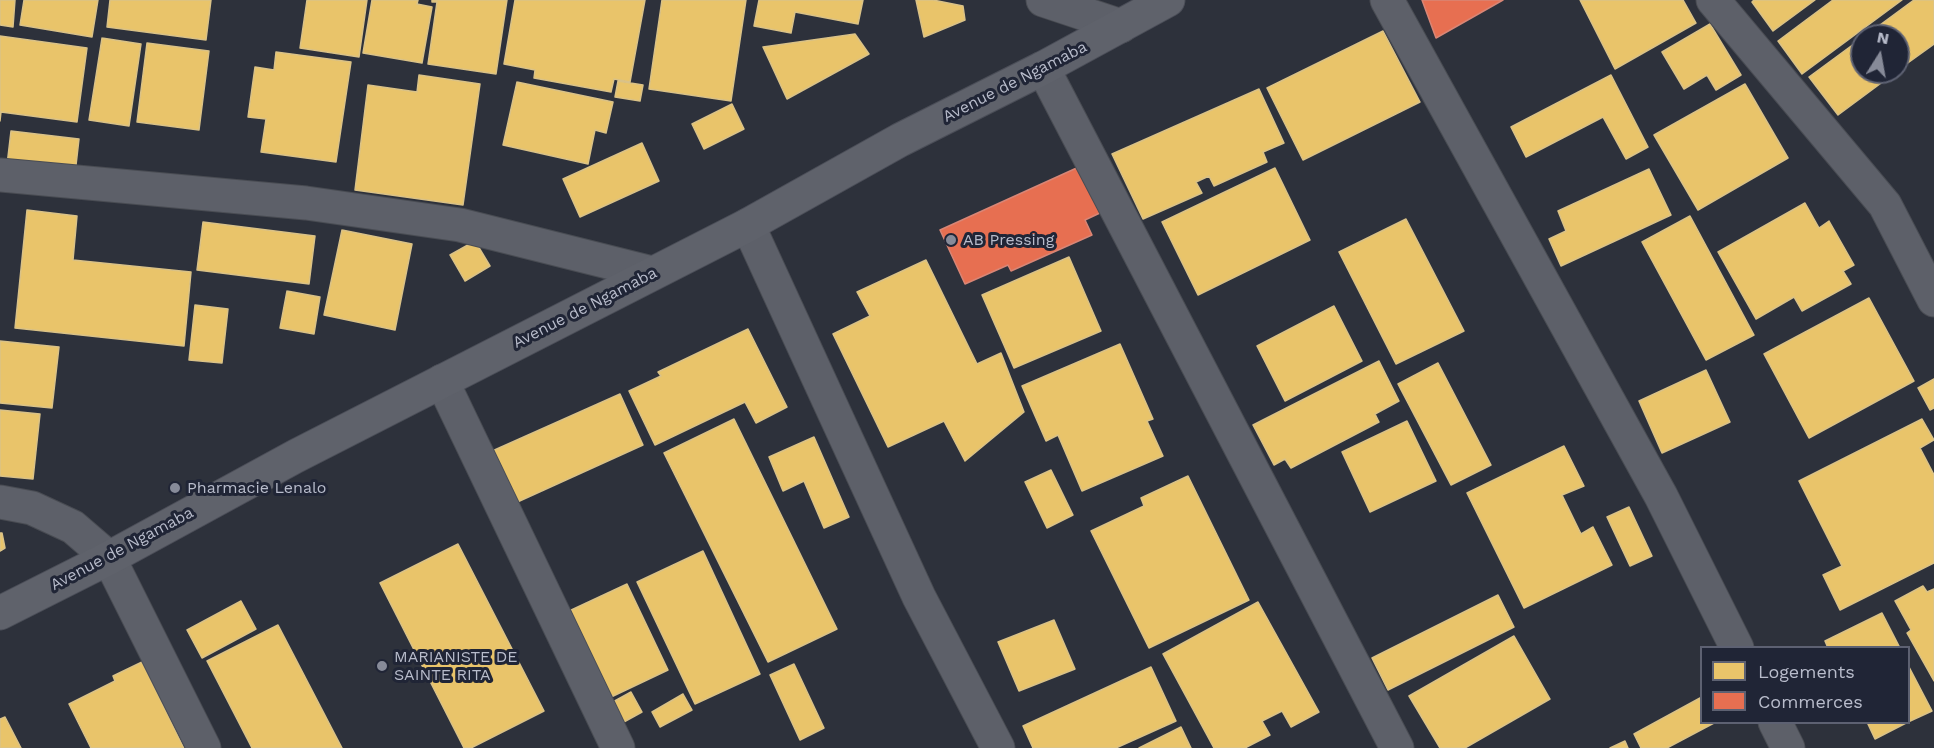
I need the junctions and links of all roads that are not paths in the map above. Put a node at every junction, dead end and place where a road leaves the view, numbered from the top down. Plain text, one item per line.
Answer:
1 (1043, 0) edge
2 (1168, 0) edge
3 (1387, 0) edge
4 (1713, 0) edge
5 (1120, 26) junction
6 (1043, 68) junction
7 (0, 175) edge
8 (748, 225) junction
9 (652, 273) junction
10 (1934, 300) edge
11 (442, 381) junction
12 (0, 502) edge
13 (109, 558) junction
14 (0, 613) edge
15 (1736, 646) edge
16 (1776, 724) edge
17 (204, 748) edge
18 (618, 748) edge
19 (998, 748) edge
20 (1397, 748) edge
21 (1788, 748) edge

1 - 5 street
2 - 5 main road, Avenue de Ngamaba
3 - 15 street
4 - 10 street
5 - 6 main road, Avenue de Ngamaba
6 - 8 main road, Avenue de Ngamaba
6 - 20 street
7 - 9 street
8 - 9 main road, Avenue de Ngamaba
8 - 19 street
9 - 11 main road, Avenue de Ngamaba
11 - 13 main road, Avenue de Ngamaba
11 - 18 street
12 - 13 street
13 - 14 main road, Avenue de Ngamaba
13 - 17 street
16 - 21 street

